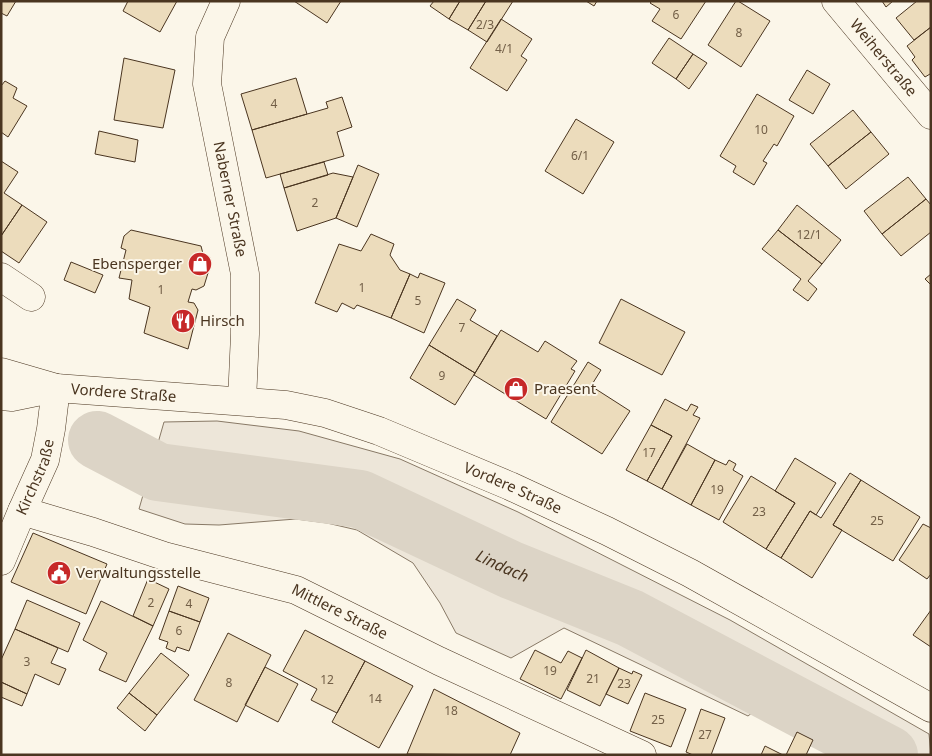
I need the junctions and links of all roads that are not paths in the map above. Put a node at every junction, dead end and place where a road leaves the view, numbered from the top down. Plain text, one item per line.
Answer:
1 (226, 1) edge
2 (836, 1) edge
3 (931, 115) edge
4 (1, 277) edge
5 (31, 297) dead end
6 (1, 372) edge
7 (56, 388) junction
8 (1, 396) edge
9 (242, 402) junction
10 (22, 511) junction
11 (1, 561) edge
12 (931, 708) edge
13 (642, 755) edge

1 - 9 street, Naberner Straße
2 - 3 street, Weiherstraße
4 - 5 street
6 - 7 street
7 - 8 street
7 - 9 street, Vordere Straße
7 - 10 street, Kirchstraße
9 - 12 street, Vordere Straße
10 - 11 street, Kirchstraße
10 - 13 street, Mittlere Straße

